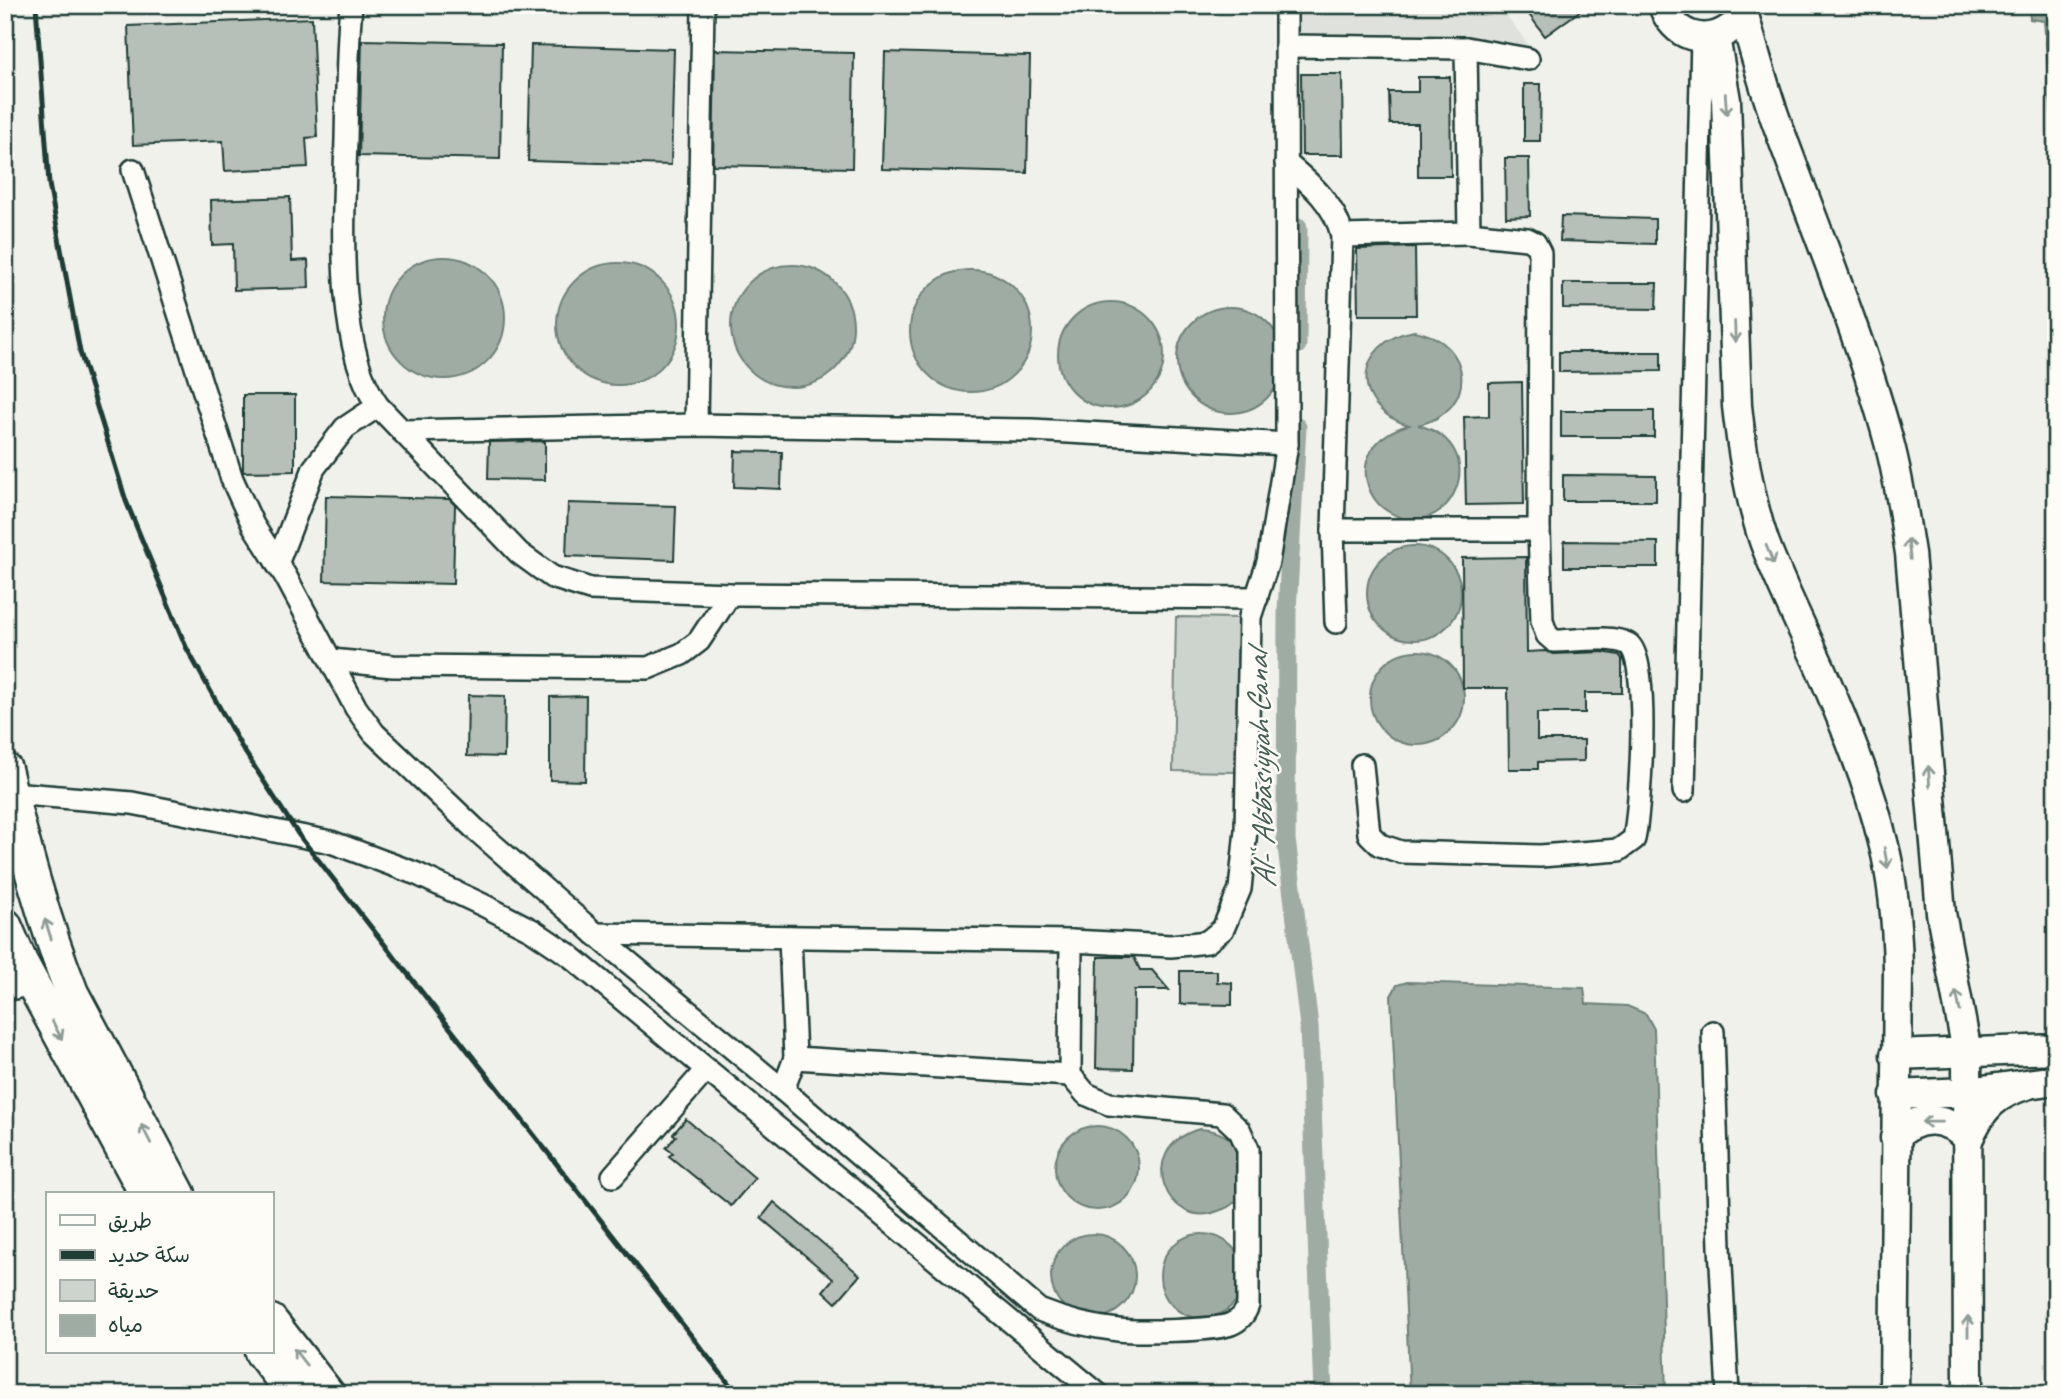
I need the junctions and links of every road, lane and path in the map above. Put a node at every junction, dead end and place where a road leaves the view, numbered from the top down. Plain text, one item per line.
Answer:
1 (351, 5) edge
2 (703, 5) edge
3 (1286, 5) edge
4 (1663, 5) edge
5 (1744, 9) edge
6 (1708, 38) junction
7 (1286, 46) junction
8 (1466, 48) junction
9 (1528, 59) dead end
10 (1286, 163) junction
11 (133, 170) dead end
12 (1469, 233) junction
13 (1342, 236) junction
14 (378, 406) junction
15 (696, 425) junction
16 (402, 431) junction
17 (1287, 444) junction
18 (1333, 530) junction
19 (1539, 530) junction
20 (277, 564) junction
21 (730, 594) junction
22 (1257, 598) junction
23 (1336, 622) dead end
24 (331, 660) junction
25 (1362, 765) dead end
26 (8, 781) edge
27 (1684, 791) dead end
28 (5, 925) edge
29 (595, 934) junction
30 (790, 937) junction
31 (1071, 942) junction
32 (19, 987) edge
33 (1713, 1031) dead end
34 (2056, 1049) edge
35 (1968, 1052) junction
36 (1895, 1055) junction
37 (795, 1058) junction
38 (706, 1070) junction
39 (1070, 1075) junction
40 (2043, 1082) edge
41 (783, 1090) junction
42 (1968, 1091) junction
43 (1895, 1095) junction
44 (1895, 1138) junction
45 (1968, 1139) junction
46 (613, 1175) dead end
47 (145, 1192) edge
48 (178, 1192) edge
49 (273, 1324) edge
50 (263, 1354) edge
51 (295, 1394) edge
52 (328, 1394) edge
53 (1098, 1394) edge
54 (1728, 1394) edge
55 (1894, 1394) edge
56 (1968, 1394) edge

1 - 14 street
2 - 15 street
3 - 7 street
4 - 6 main road
5 - 6 main road
35 -> 5 main road
6 - 27 street
6 -> 36 main road
7 - 8 street
7 - 10 street
8 - 9 street
8 - 12 street
10 - 13 street
10 - 17 street
11 - 20 street
12 - 13 street
12 - 19 street
13 - 18 street
14 - 16 street
14 - 20 street
15 - 16 street
15 - 17 street
16 - 21 street
17 - 22 street
18 - 19 street
18 - 23 street
19 - 25 street
20 - 24 street
21 - 22 street
21 - 24 street
22 - 31 street
24 - 29 street
26 - 38 street
48 -> 26 highway
28 - 32 highway
29 - 30 street
29 - 41 street
30 - 31 street
30 - 37 street
31 - 39 street
32 -> 47 highway
33 - 54 street
34 - 35 main road
35 - 36 main road
35 - 42 main road
36 - 43 main road
37 - 39 street
37 - 41 street
38 - 46 street
38 - 53 street
39 - 41 street
40 - 42 main road
40 - 45 main road
42 - 43 main road
42 - 45 main road
43 - 44 main road
45 -> 44 main road
44 - 55 main road
56 -> 45 main road
52 -> 49 highway
50 - 51 highway

